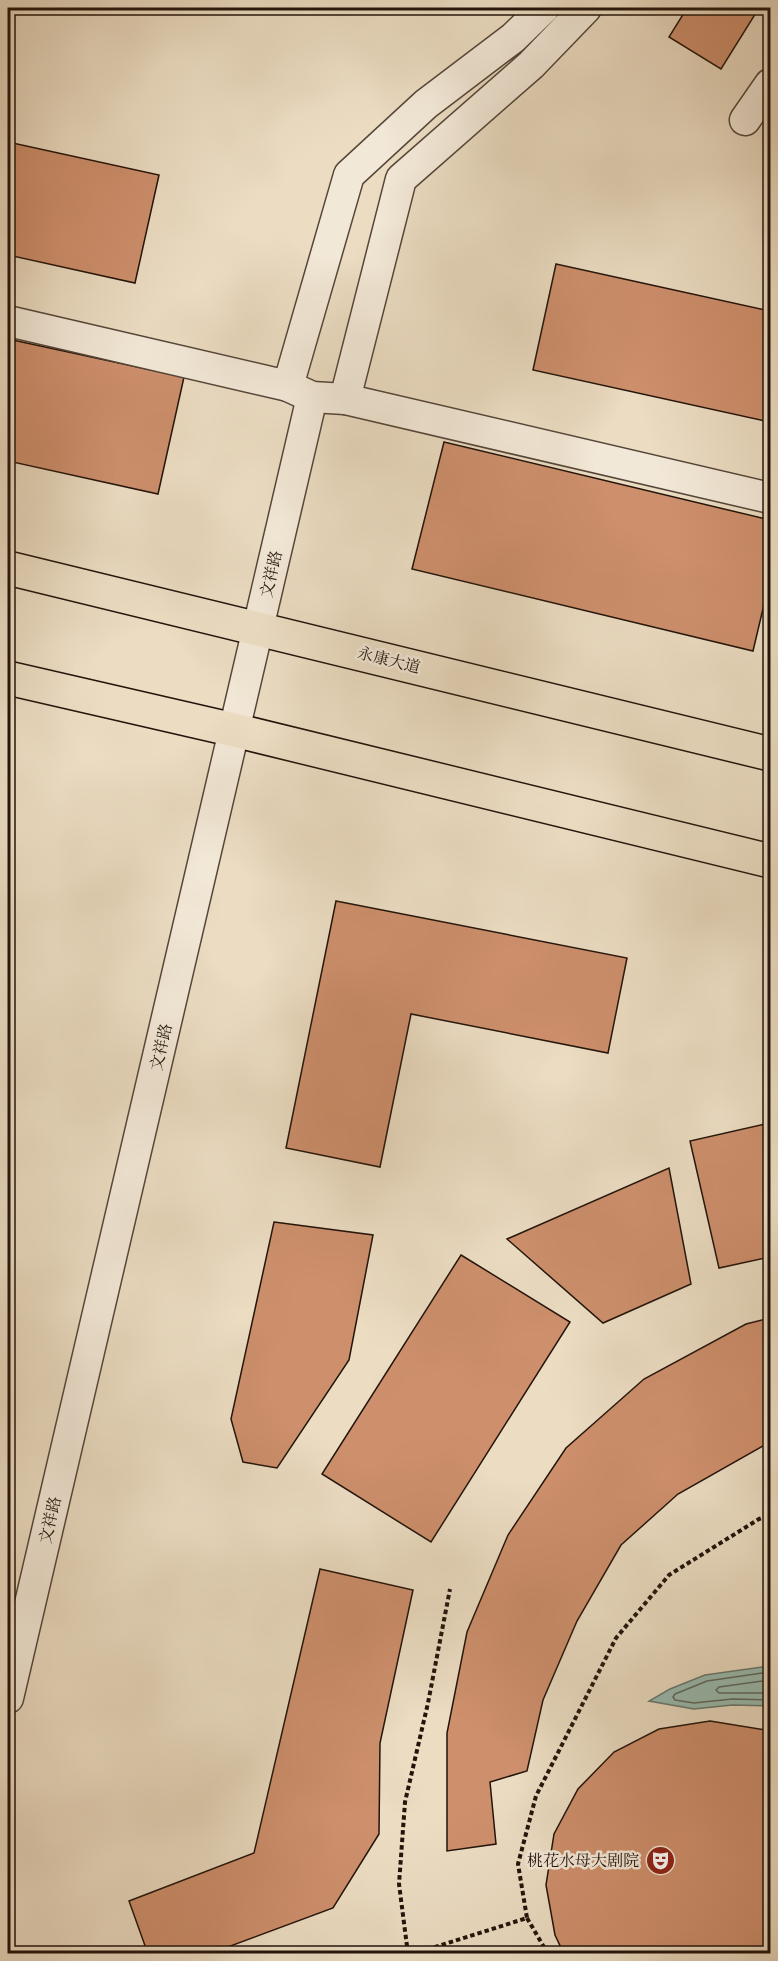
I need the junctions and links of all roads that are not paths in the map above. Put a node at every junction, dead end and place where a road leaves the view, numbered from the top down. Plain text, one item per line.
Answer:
1 (544, 8) edge
2 (586, 8) edge
3 (771, 84) edge
4 (745, 120) dead end
5 (8, 321) edge
6 (300, 391) junction
7 (345, 399) junction
8 (771, 498) edge
9 (8, 568) edge
10 (258, 628) junction
11 (8, 678) edge
12 (234, 730) junction
13 (771, 753) edge
14 (771, 861) edge
15 (8, 1698) edge

1 - 6 street, 文祥路
2 - 7 street
3 - 4 street
5 - 6 street
6 - 7 street
6 - 10 street, 文祥路
7 - 8 street
9 - 10 main road, 永康大道
10 - 12 street, 文祥路
10 - 13 main road, 永康大道
11 - 12 main road
12 - 14 main road
12 - 15 street, 文祥路

